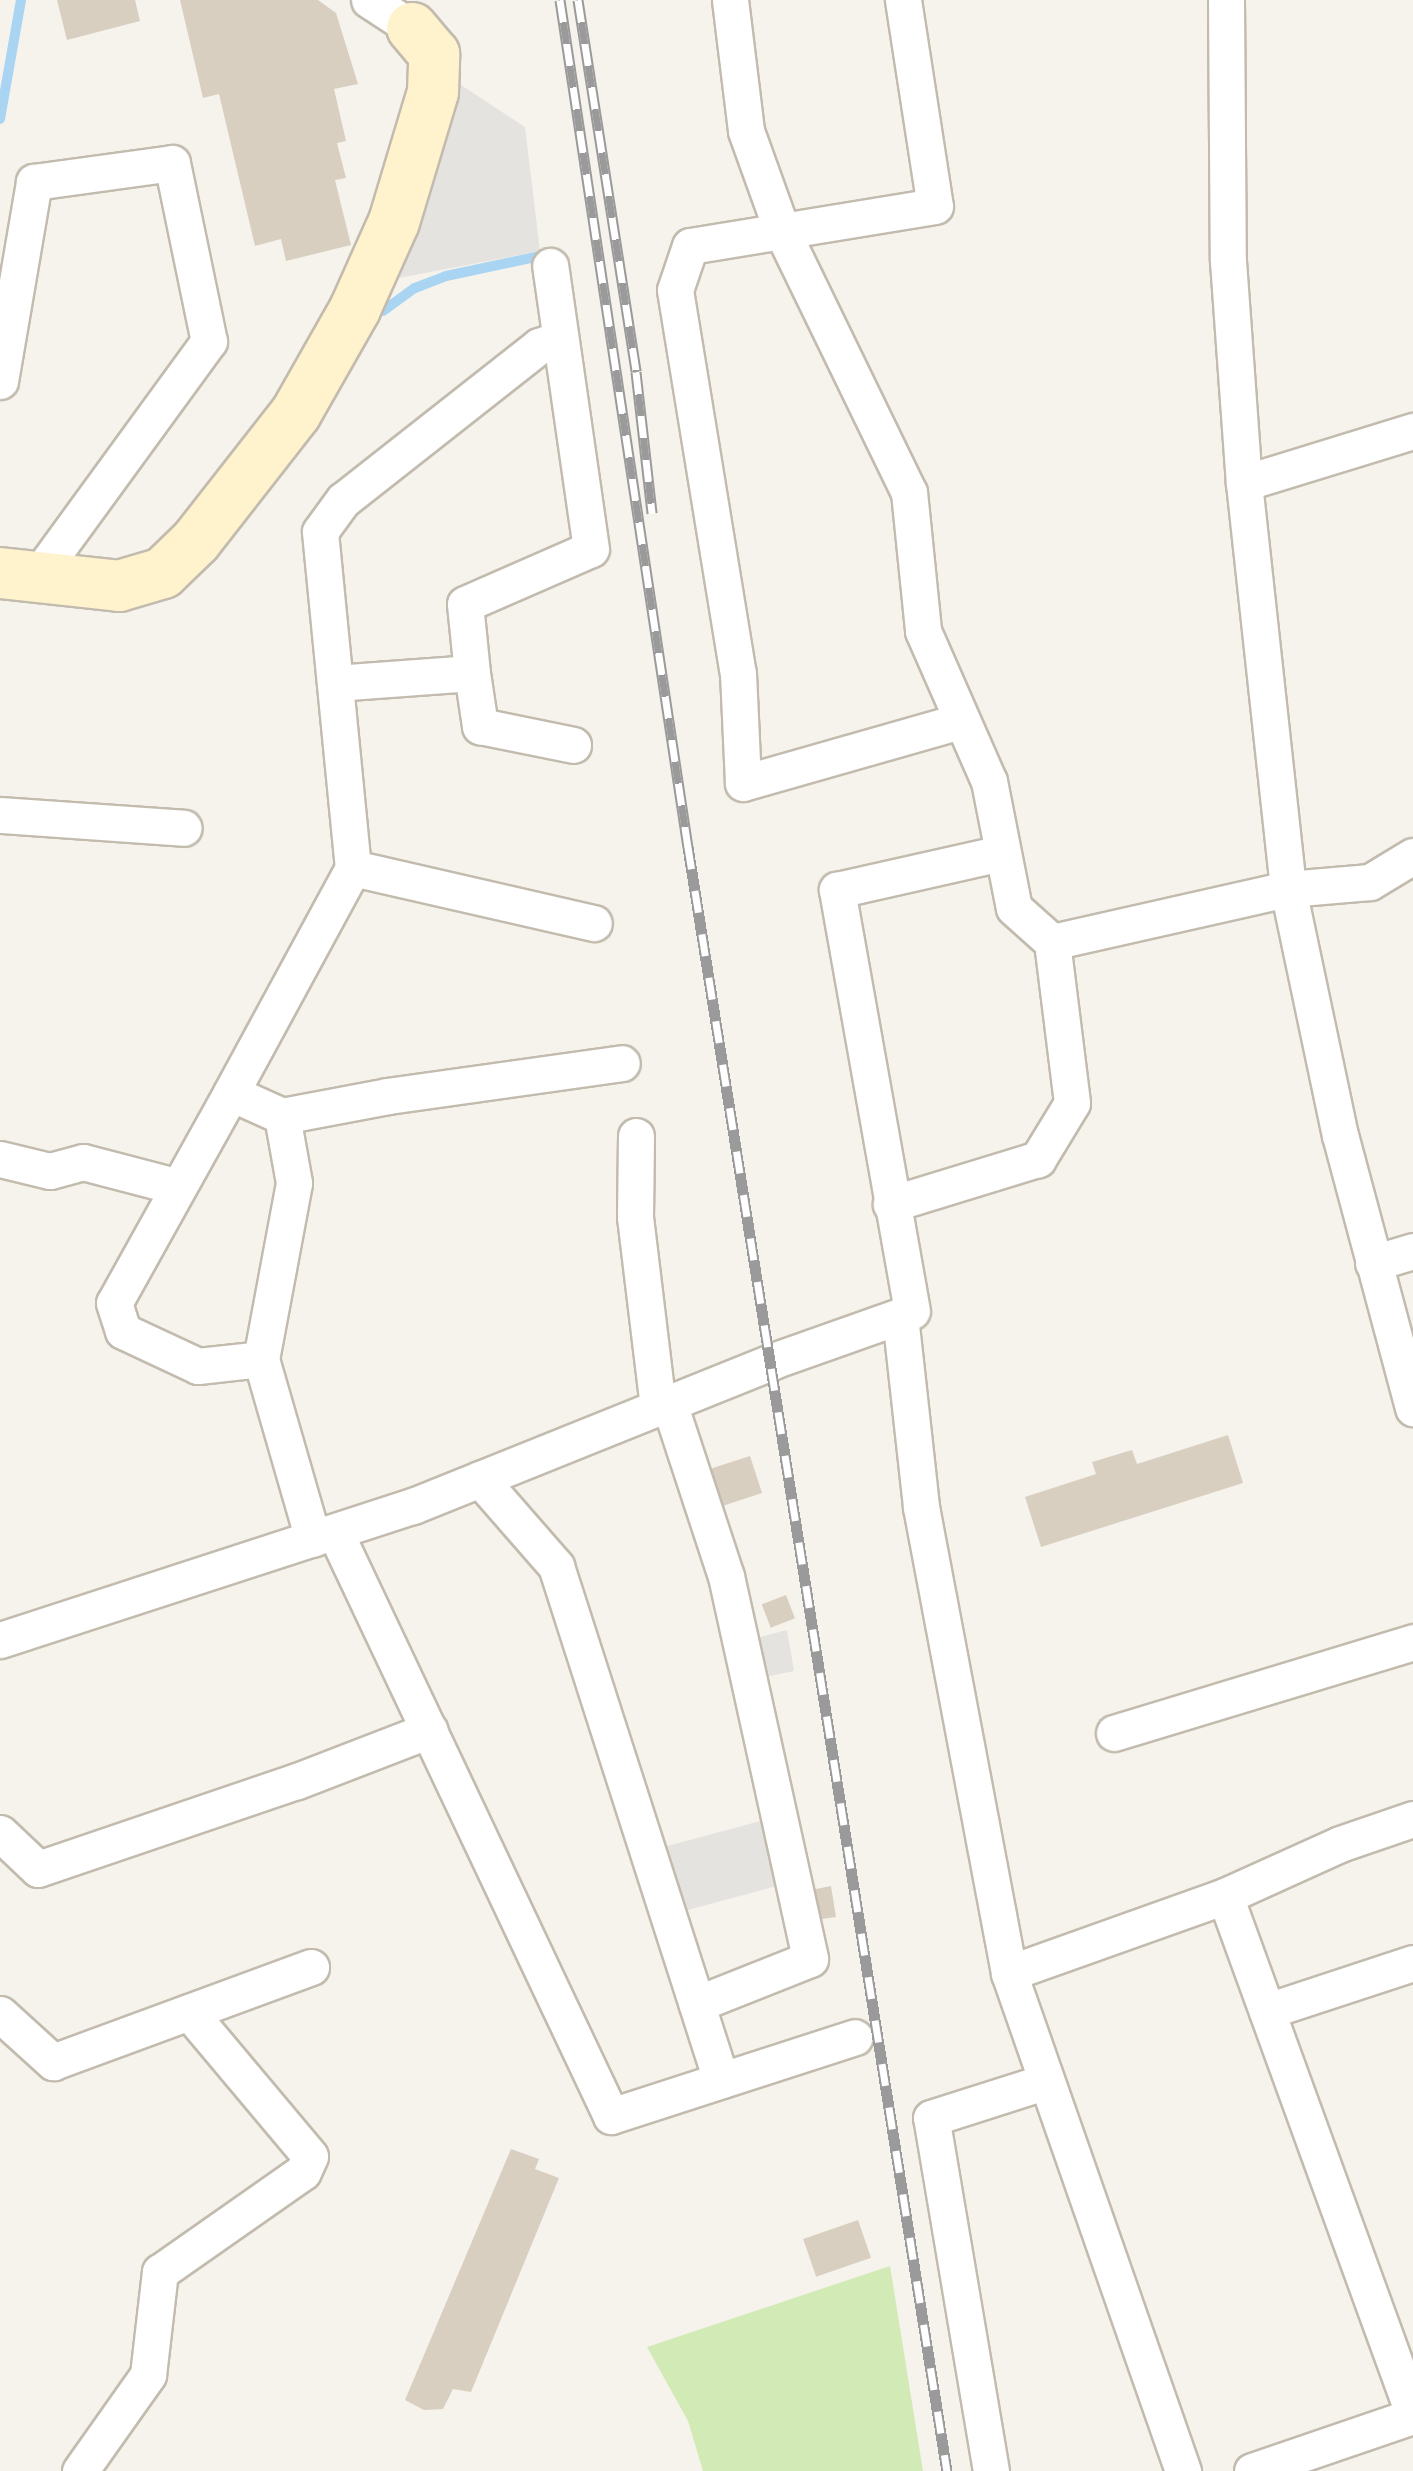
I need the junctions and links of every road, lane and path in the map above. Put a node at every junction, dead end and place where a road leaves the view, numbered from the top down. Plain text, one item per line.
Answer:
1 (370, 0) edge
2 (730, 0) edge
3 (904, 0) edge
4 (1226, 0) edge
5 (412, 28) joint
6 (782, 230) junction
7 (550, 266) dead end
8 (560, 339) junction
9 (0, 381) edge
10 (1413, 431) edge
11 (1244, 483) junction
12 (18, 576) edge
13 (472, 674) junction
14 (335, 684) junction
15 (961, 721) junction
16 (572, 744) dead end
17 (0, 815) edge
18 (184, 828) dead end
19 (1001, 854) junction
20 (1413, 856) edge
21 (354, 868) junction
22 (1288, 889) junction
23 (594, 923) dead end
24 (1052, 942) junction
25 (622, 1063) dead end
26 (231, 1092) junction
27 (282, 1116) junction
28 (636, 1136) dead end
29 (0, 1159) edge
30 (175, 1186) junction
31 (892, 1204) junction
32 (1413, 1251) edge
33 (1373, 1262) junction
34 (912, 1311) dead end
35 (261, 1359) junction
36 (664, 1405) junction
37 (1413, 1408) edge
38 (480, 1479) junction
39 (324, 1535) junction
40 (0, 1640) edge
41 (1413, 1642) edge
42 (429, 1730) junction
43 (1114, 1734) dead end
44 (1413, 1819) edge
45 (0, 1833) edge
46 (1224, 1896) junction
47 (1413, 1963) edge
48 (311, 1967) dead end
49 (1009, 1973) junction
50 (696, 2004) junction
51 (189, 2012) junction
52 (1267, 2012) junction
53 (0, 2014) edge
54 (855, 2037) dead end
55 (721, 2080) junction
56 (1044, 2082) junction
57 (1413, 2415) edge
58 (80, 2471) edge
59 (991, 2471) edge
60 (1183, 2471) edge
61 (1252, 2471) edge

1 - 5 street
2 - 6 street
3 - 6 street
4 - 11 street
5 - 12 street
6 - 15 street
6 - 15 street
7 - 8 street
8 - 13 street
8 - 14 street
9 - 12 street
10 - 11 street
11 - 22 street
13 - 14 street
13 - 16 street
14 - 21 street
15 - 19 street
17 - 18 street
19 - 24 street
19 - 31 street
20 - 22 street
21 - 23 street
21 - 26 street
22 - 24 street
22 - 33 street
24 - 31 street
25 - 27 street
26 - 27 street
26 - 30 street
27 - 35 street
28 - 36 street
29 - 30 street
30 - 35 street
31 - 34 street
32 - 33 street
33 - 37 street
35 - 39 street
36 - 38 street
36 - 49 street
36 - 50 street
38 - 39 street
38 - 50 street
39 - 40 street
39 - 42 street
41 - 43 street
42 - 45 street
42 - 55 street
44 - 46 street
46 - 49 street
46 - 52 street
47 - 52 street
48 - 51 street
49 - 56 street
50 - 55 street
51 - 53 street
51 - 58 street
52 - 57 street
54 - 55 street
56 - 59 street
56 - 60 street
57 - 61 street

